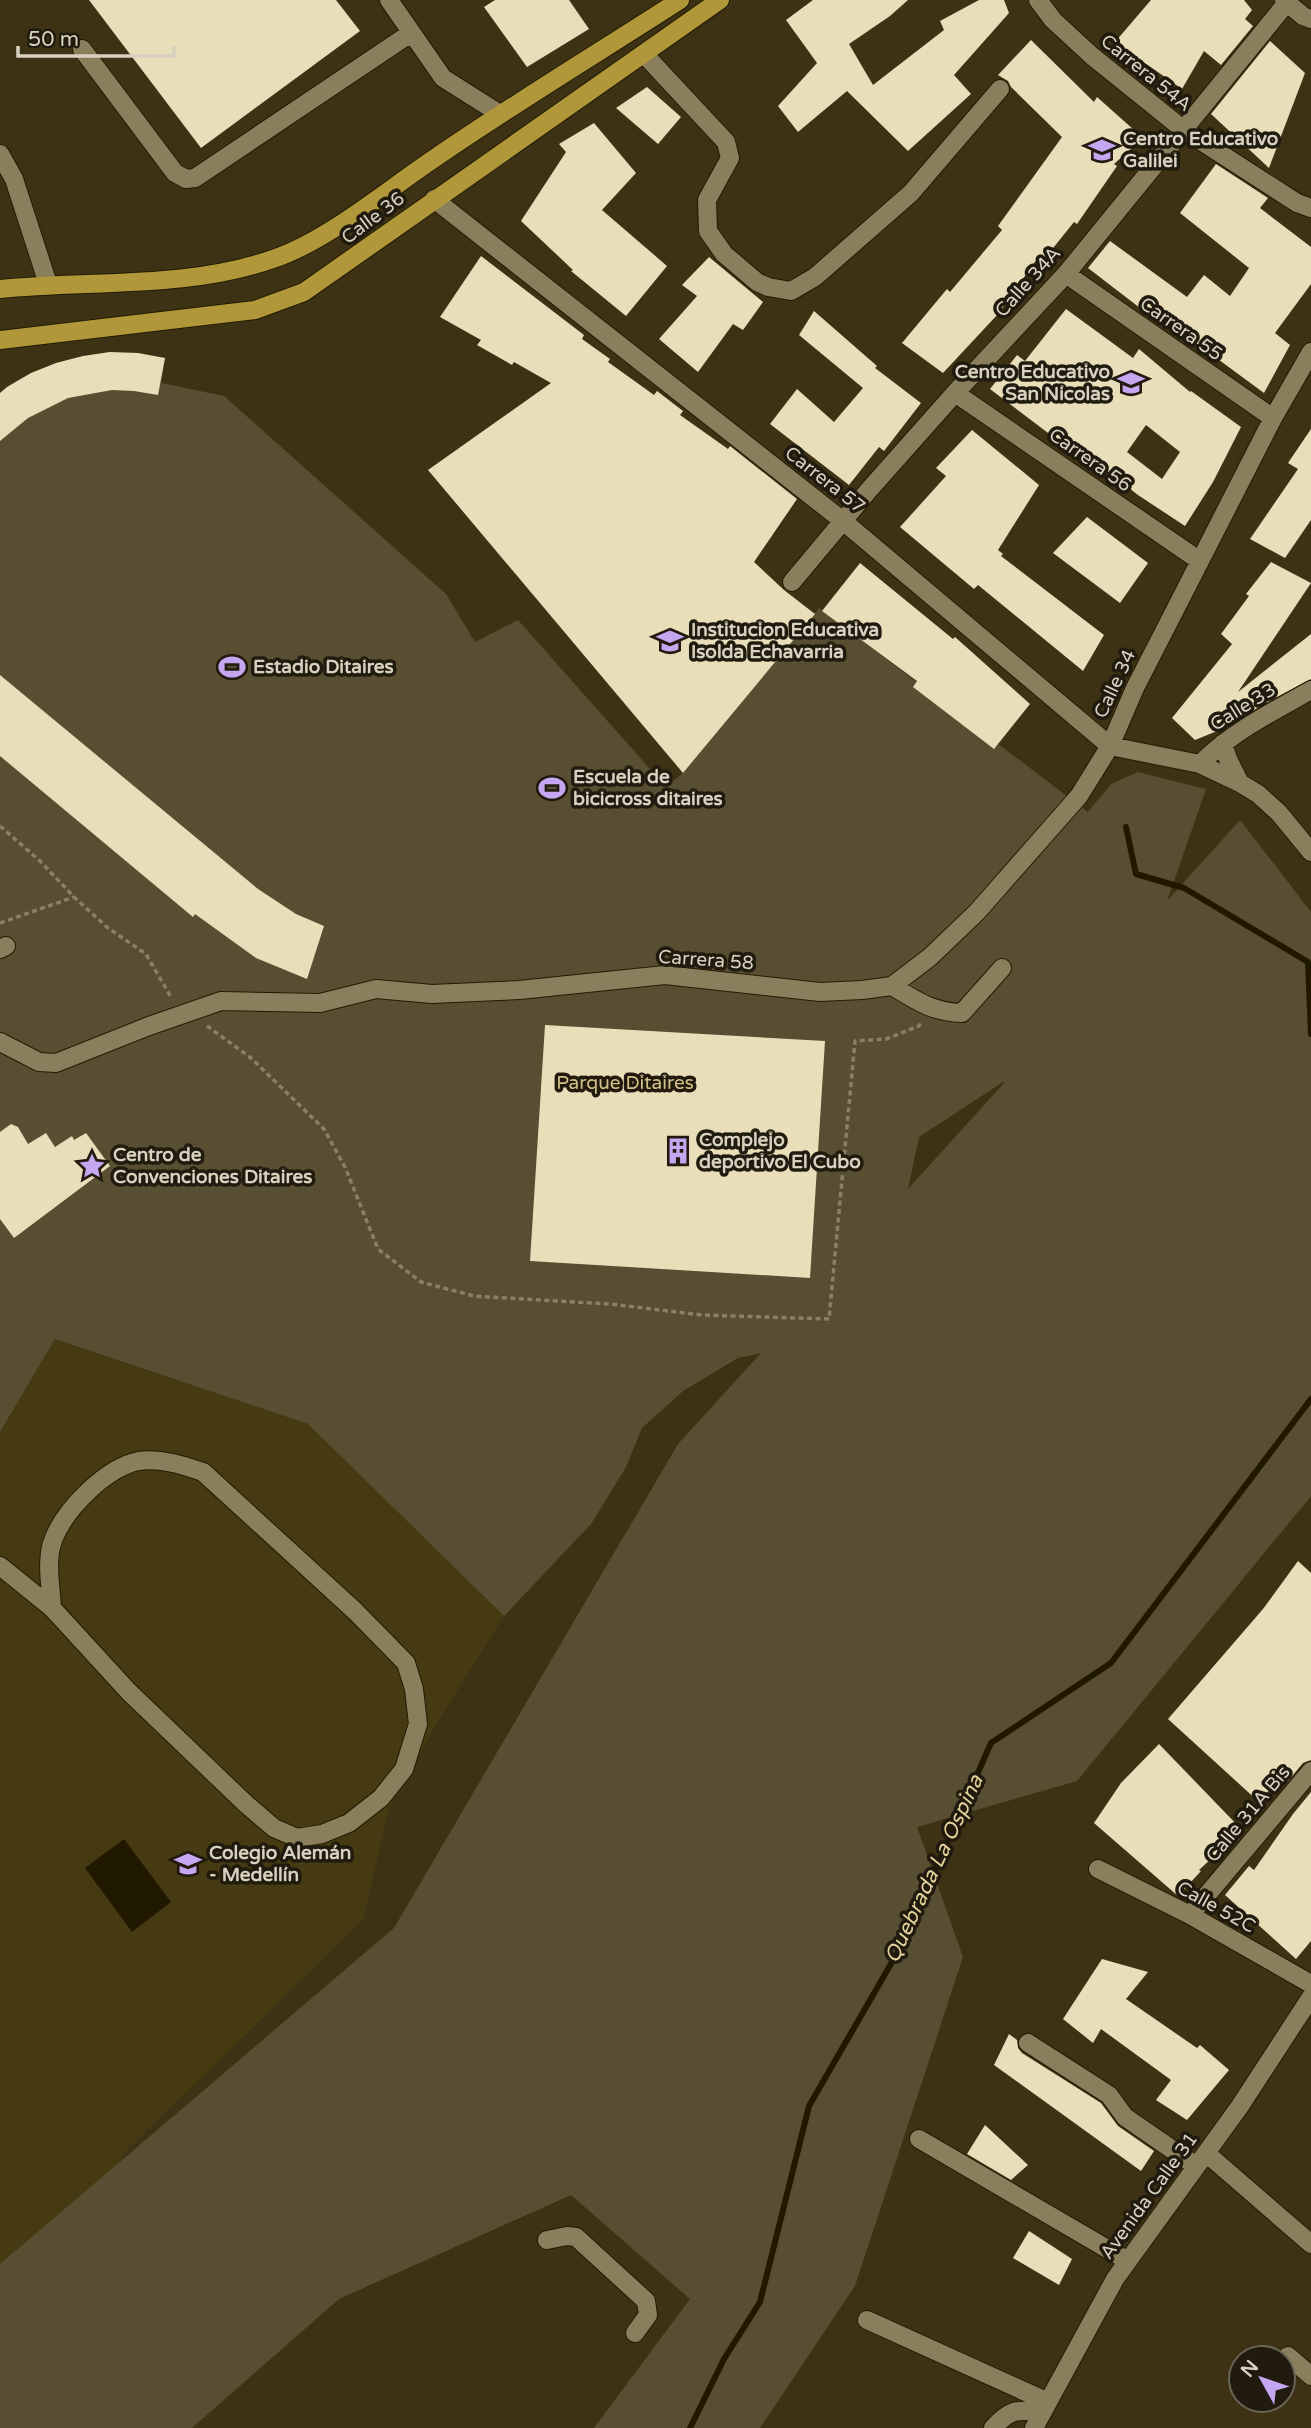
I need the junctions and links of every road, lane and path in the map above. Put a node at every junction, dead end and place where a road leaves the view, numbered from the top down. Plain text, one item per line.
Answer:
1 (389, 0) edge
2 (720, 0) edge
3 (1038, 0) edge
4 (677, 1) edge
5 (1287, 1) edge
6 (1311, 19) edge
7 (411, 33) junction
8 (82, 49) dead end
9 (644, 54) junction
10 (1000, 89) dead end
11 (500, 114) junction
12 (1184, 130) junction
13 (0, 154) edge
14 (433, 199) junction
15 (1311, 208) edge
16 (1066, 274) junction
17 (48, 284) junction
18 (0, 289) edge
19 (0, 340) edge
20 (1311, 352) edge
21 (955, 393) junction
22 (1273, 418) junction
23 (844, 521) junction
24 (1200, 561) junction
25 (792, 582) dead end
26 (1311, 690) edge
27 (1223, 743) junction
28 (1110, 746) junction
29 (1200, 764) junction
30 (1240, 783) junction
31 (0, 826) edge
32 (1311, 852) edge
33 (74, 897) junction
34 (0, 923) edge
35 (1002, 968) dead end
36 (892, 986) junction
37 (927, 1007) junction
38 (181, 1015) junction
39 (0, 1042) edge
40 (0, 1566) edge
41 (52, 1608) junction
42 (1311, 1771) edge
43 (1098, 1869) dead end
44 (1190, 1915) junction
45 (1311, 1984) edge
46 (1311, 1997) edge
47 (1028, 2043) dead end
48 (919, 2139) dead end
49 (1201, 2160) junction
50 (547, 2240) dead end
51 (1311, 2244) edge
52 (1128, 2261) junction
53 (867, 2320) dead end
54 (635, 2333) dead end
55 (1297, 2364) edge
56 (1311, 2376) edge
57 (1045, 2407) junction
58 (993, 2428) edge
59 (1034, 2428) edge

1 - 7 street
2 - 9 main road, Calle 36
3 - 12 street, Carrera 54A
4 - 11 main road, Calle 36
5 - 6 street, Calle 34A
5 - 12 street, Calle 34A
7 - 8 street
7 - 11 street
9 - 10 street
9 - 14 main road, Calle 36
11 - 17 main road, Calle 36
12 - 15 street, Carrera 54A
12 - 16 street, Calle 34A
13 - 17 street
14 - 19 main road, Calle 36
14 - 23 street, Carrera 57
16 - 21 street, Calle 34A
16 - 22 street, Carrera 55
17 - 18 main road, Calle 36
20 - 22 street, Calle 34
21 - 23 street, Calle 34A
21 - 24 street, Carrera 56
22 - 24 street, Calle 34
23 - 25 street, Calle 34A
23 - 28 street, Carrera 57
24 - 28 street, Calle 34
26 - 27 street, Calle 33
27 - 29 street, Calle 33
27 - 30 street
28 - 29 street, Carrera 57
28 - 36 street, Calle 34
29 - 30 street, Carrera 57
30 - 32 street, Carrera 57
31 - 33 path
33 - 34 path
33 - 38 path
35 - 37 street
36 - 37 street
36 - 38 street, Carrera 58
37 - 38 path
38 - 39 street, Carrera 58
40 - 41 street
41 - 41 street
42 - 44 street, Calle 31A Bis
43 - 44 street, Calle 52C
44 - 45 street, Calle 52C
46 - 49 street, Avenida Calle 31
47 - 49 street
48 - 52 street
49 - 51 street
49 - 52 street, Avenida Calle 31
50 - 54 street
52 - 57 street, Avenida Calle 31
53 - 57 street
55 - 56 street
57 - 58 street
57 - 59 street, Avenida Calle 31

